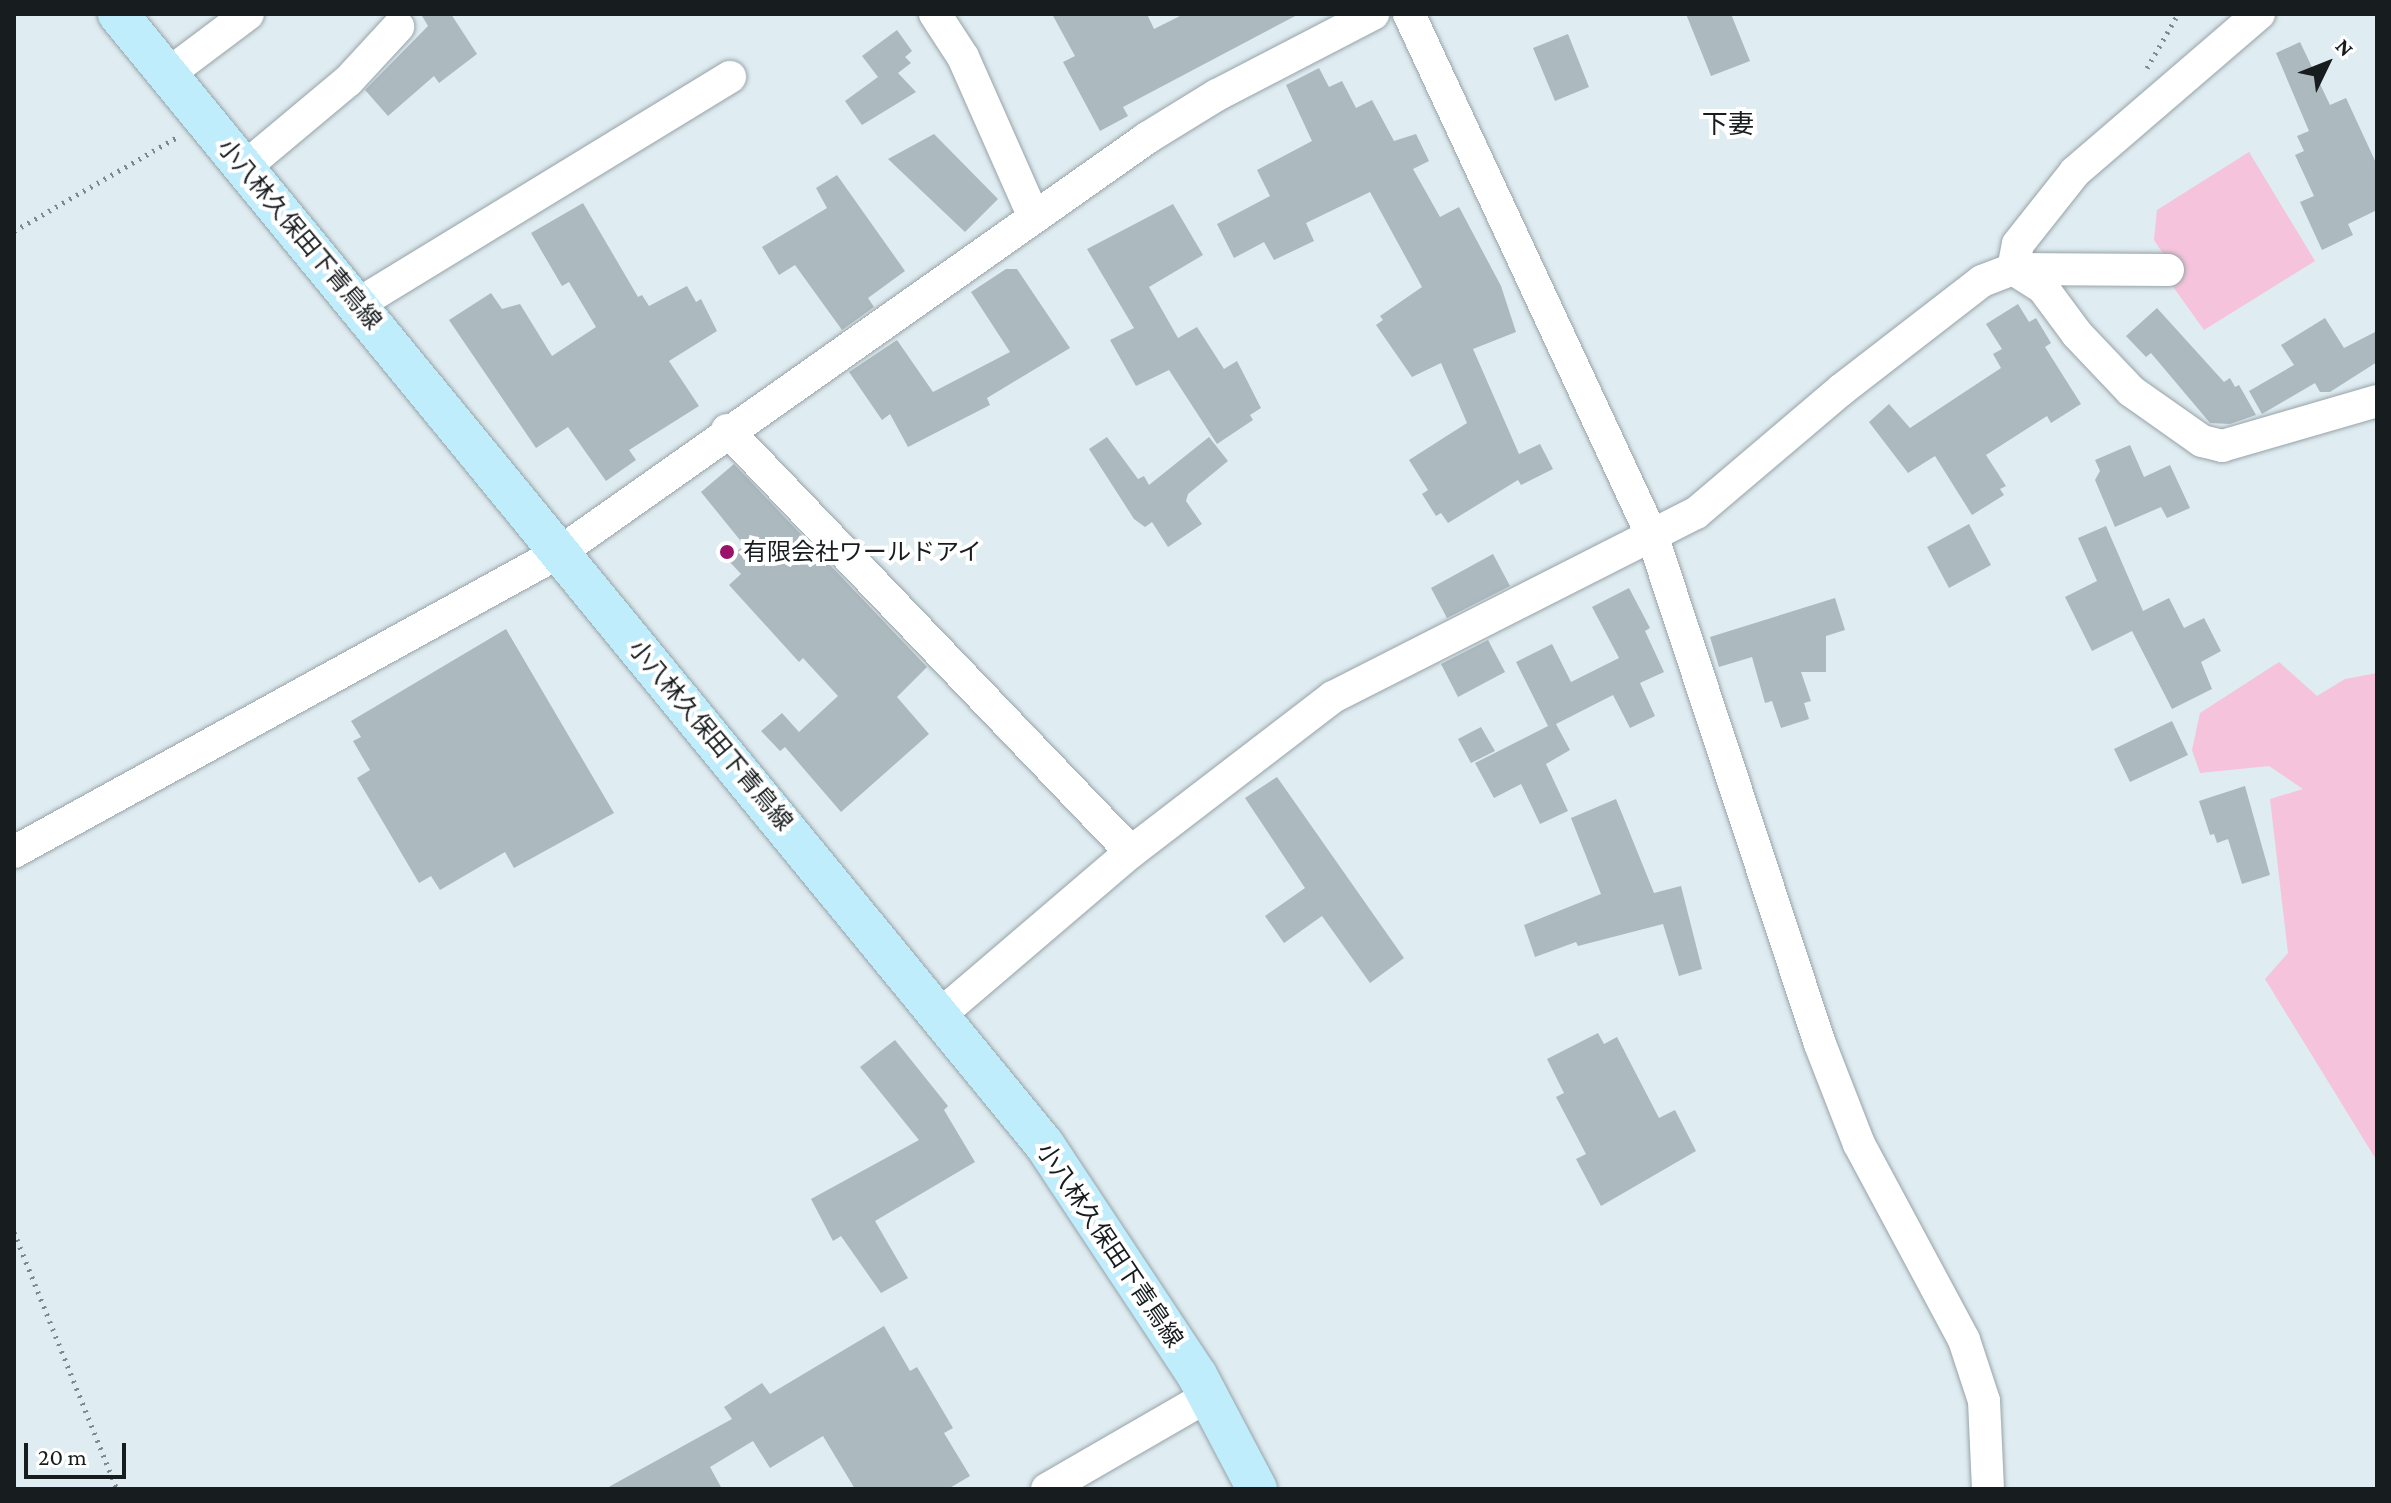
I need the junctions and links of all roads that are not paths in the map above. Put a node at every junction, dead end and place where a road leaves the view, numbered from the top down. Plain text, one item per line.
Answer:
1 (248, 14) edge
2 (935, 14) edge
3 (1373, 14) edge
4 (1409, 14) edge
5 (2259, 14) edge
6 (128, 18) edge
7 (398, 27) dead end
8 (168, 74) junction
9 (730, 77) dead end
10 (245, 167) junction
11 (1034, 217) junction
12 (2013, 269) junction
13 (2168, 270) dead end
14 (358, 304) junction
15 (2377, 401) edge
16 (727, 430) junction
17 (1653, 538) junction
18 (560, 552) junction
19 (14, 852) edge
20 (1131, 852) junction
21 (941, 1014) junction
22 (1208, 1396) junction
23 (1047, 1489) edge
24 (1257, 1489) edge
25 (1988, 1489) edge

1 - 8 street
2 - 11 street
3 - 11 street
4 - 17 street
5 - 12 street
6 - 8 main road, 小八林久保田下青鳥線
7 - 10 street
8 - 10 main road, 小八林久保田下青鳥線
9 - 14 street
10 - 14 main road, 小八林久保田下青鳥線
11 - 16 street
12 - 13 street
12 - 15 street
12 - 17 street
14 - 18 main road, 小八林久保田下青鳥線
16 - 18 street
16 - 20 street
17 - 20 street
17 - 25 street
18 - 19 street
18 - 21 main road, 小八林久保田下青鳥線
20 - 21 street
21 - 22 main road, 小八林久保田下青鳥線
22 - 23 street
22 - 24 main road, 小八林久保田下青鳥線

